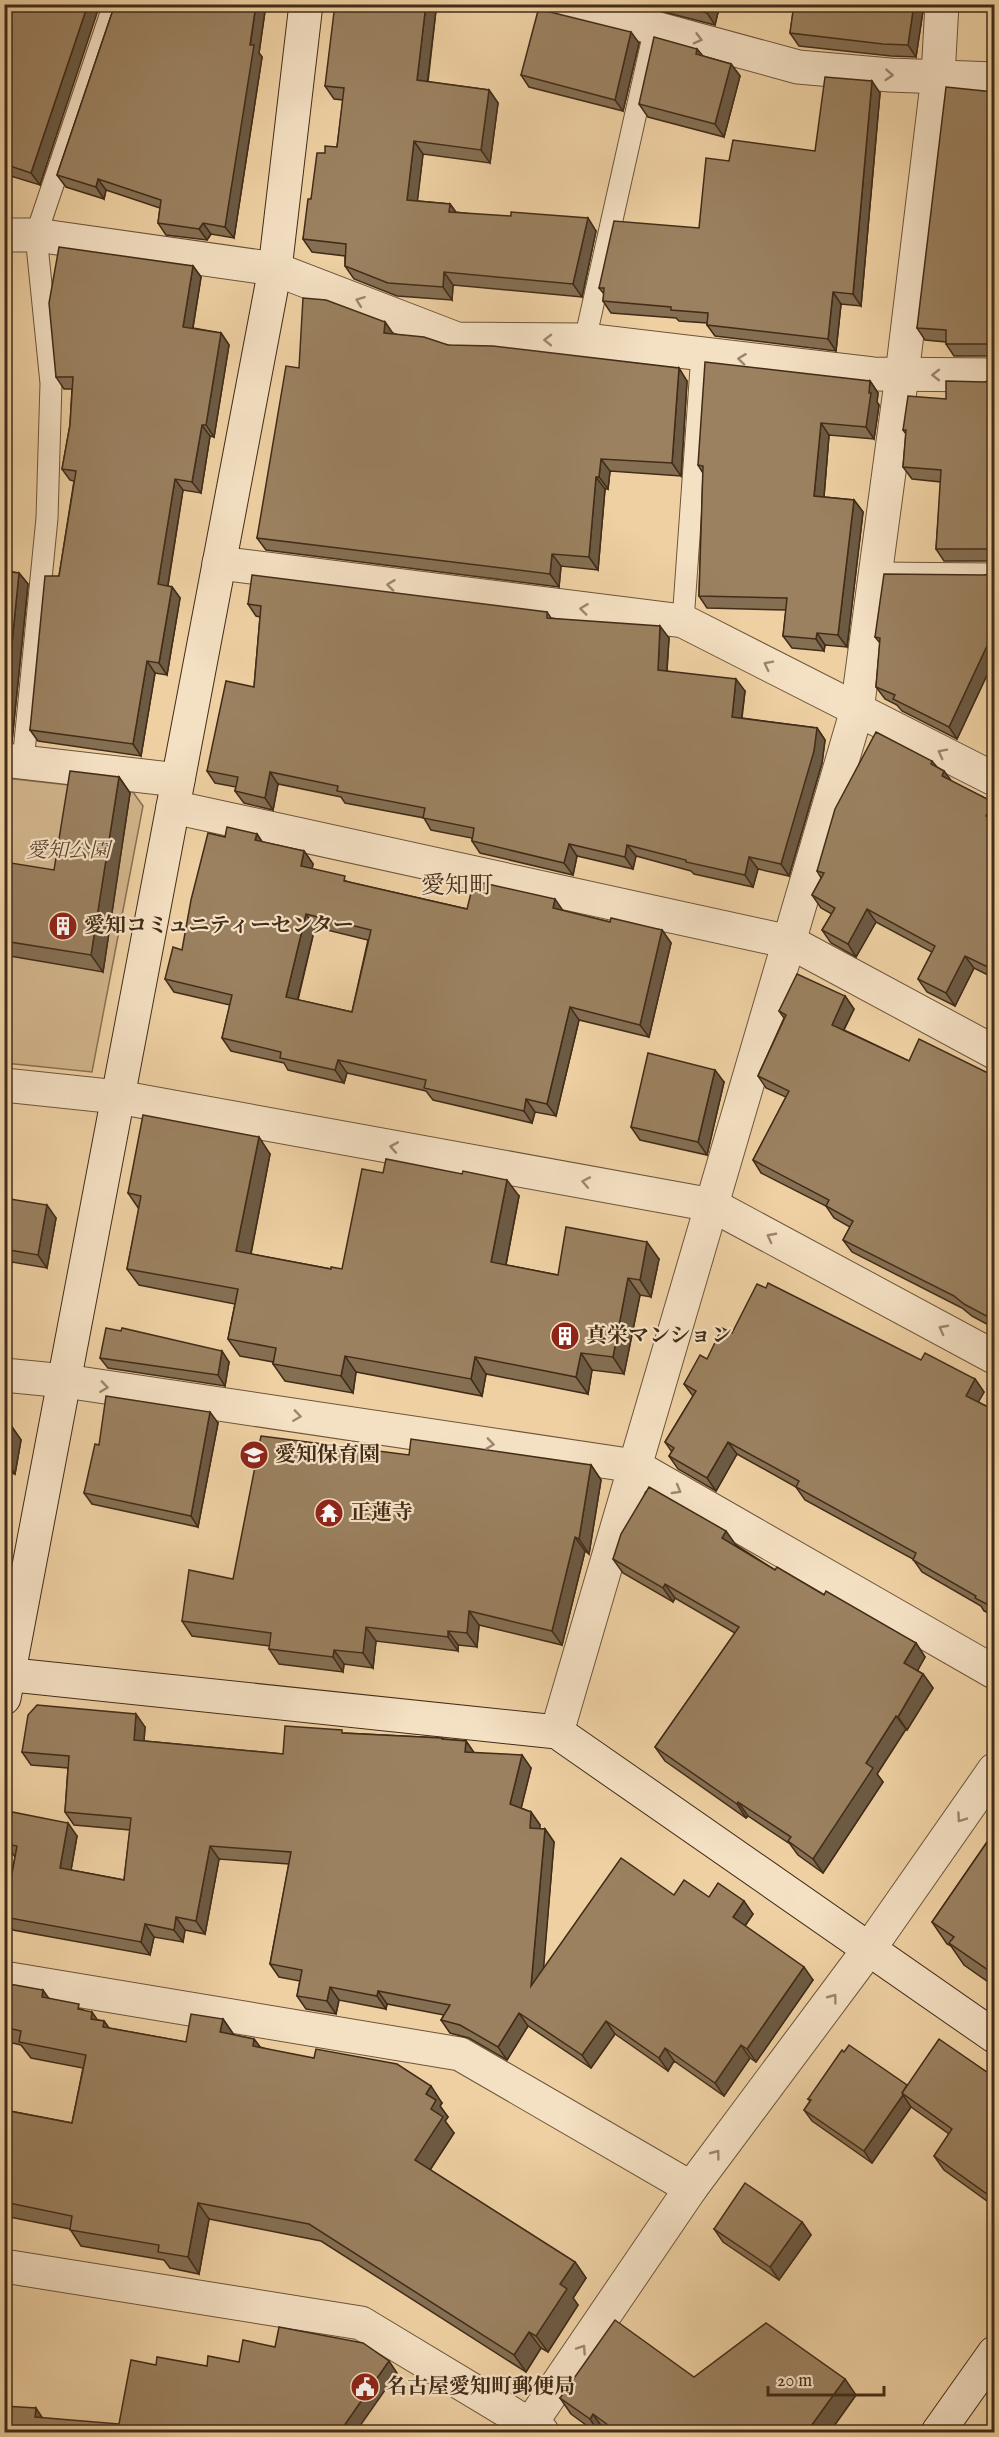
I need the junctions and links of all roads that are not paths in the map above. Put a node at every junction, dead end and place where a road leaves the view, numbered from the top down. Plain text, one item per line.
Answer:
1 (114, 4) edge
2 (306, 4) edge
3 (942, 4) edge
4 (571, 6) edge
5 (656, 28) junction
6 (938, 76) junction
7 (994, 79) edge
8 (20, 235) edge
9 (275, 268) junction
10 (585, 340) junction
11 (702, 354) junction
12 (902, 375) junction
13 (994, 375) edge
14 (219, 563) junction
15 (876, 573) junction
16 (994, 574) edge
17 (683, 621) junction
18 (857, 710) junction
19 (14, 761) edge
20 (994, 779) edge
21 (176, 793) junction
22 (790, 942) junction
23 (994, 1053) edge
24 (4, 1085) edge
25 (118, 1097) junction
26 (712, 1205) junction
27 (994, 1357) edge
28 (4, 1375) edge
29 (65, 1382) junction
30 (636, 1466) junction
31 (994, 1672) edge
32 (6, 1682) edge
33 (557, 1732) junction
34 (994, 1770) edge
35 (869, 1949) junction
36 (4, 1978) edge
37 (994, 2036) edge
38 (691, 2188) junction
39 (4, 2266) edge
40 (994, 2354) edge
41 (533, 2430) edge
42 (938, 2433) edge

1 - 8 lane
2 - 9 street
3 - 6 street
4 - 5 street
5 -> 6 street
5 - 10 lane
6 - 7 street
6 - 12 street
8 - 9 street
8 - 19 lane
10 -> 9 street
9 - 14 street
10 - 11 street
12 -> 11 street
11 - 17 lane
13 -> 12 street
12 - 15 street
17 -> 14 street
14 - 21 street
15 - 16 lane
15 - 18 street
18 -> 17 street
20 -> 18 street
18 - 22 street
19 - 21 street
21 - 22 street
21 - 25 street
22 - 23 street
22 - 26 street
24 - 25 street
26 -> 25 street
25 - 29 street
27 -> 26 street
26 - 30 street
28 - 29 street
29 -> 30 street
29 - 32 street
30 -> 31 street
30 - 33 street
32 - 33 street
33 - 35 street
34 -> 35 street
35 - 37 street
38 -> 35 street
36 - 38 street
41 -> 38 street
39 - 41 street
40 - 42 street

